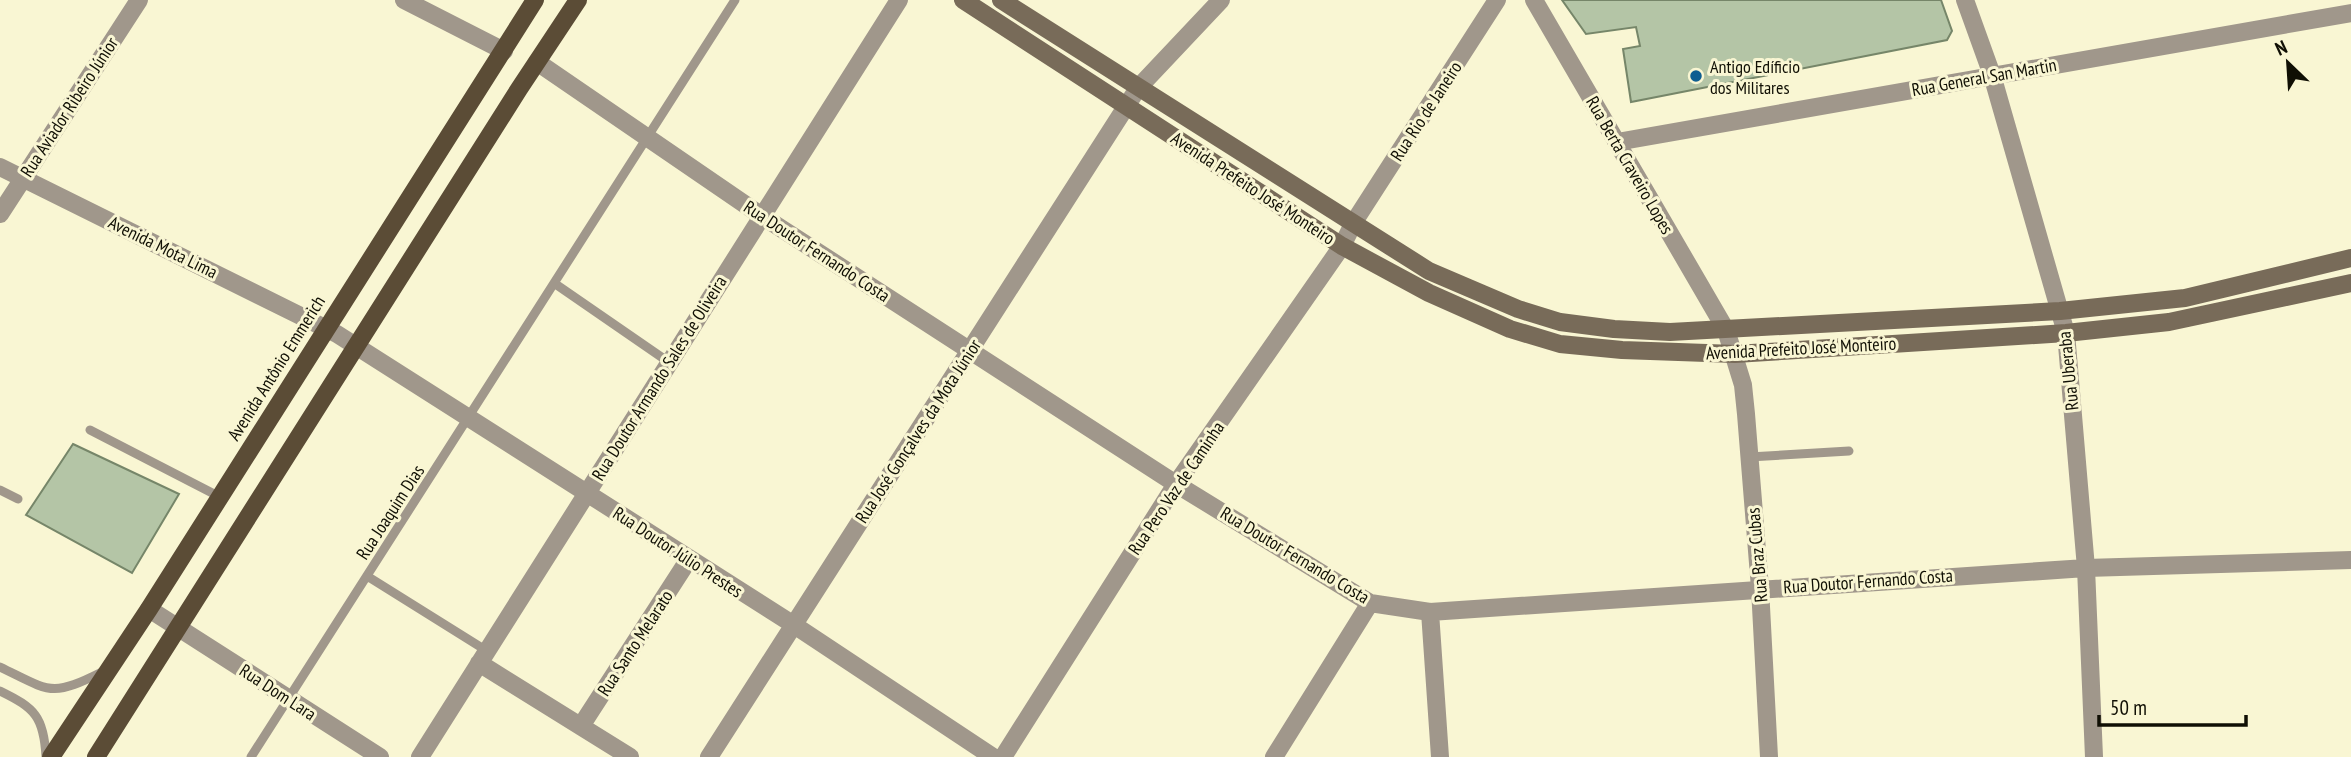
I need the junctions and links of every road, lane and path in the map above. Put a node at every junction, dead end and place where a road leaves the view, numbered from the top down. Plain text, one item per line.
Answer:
1 (139, 0) edge
2 (404, 0) edge
3 (535, 0) edge
4 (578, 0) edge
5 (735, 0) edge
6 (899, 0) edge
7 (963, 0) edge
8 (1001, 0) edge
9 (1222, 0) edge
10 (1497, 0) edge
11 (1534, 0) edge
12 (1965, 0) edge
13 (2351, 13) edge
14 (504, 51) junction
15 (537, 62) junction
16 (1992, 75) junction
17 (1138, 88) junction
18 (1127, 106) junction
19 (648, 136) junction
20 (1617, 142) junction
21 (0, 167) edge
22 (23, 177) junction
23 (0, 214) edge
24 (762, 216) junction
25 (1354, 222) junction
26 (1342, 246) junction
27 (2351, 258) edge
28 (554, 283) junction
29 (2351, 283) edge
30 (2060, 311) junction
31 (326, 328) junction
32 (1726, 330) junction
33 (2066, 333) junction
34 (356, 345) junction
35 (970, 350) junction
36 (1735, 354) junction
37 (670, 363) junction
38 (468, 418) junction
39 (90, 430) dead end
40 (1849, 451) dead end
41 (1749, 457) junction
42 (1176, 484) junction
43 (0, 490) edge
44 (586, 493) junction
45 (220, 497) junction
46 (18, 499) dead end
47 (689, 559) junction
48 (2351, 559) edge
49 (2086, 568) junction
50 (367, 576) junction
51 (1760, 588) junction
52 (1370, 603) junction
53 (149, 609) junction
54 (1430, 611) junction
55 (794, 625) junction
56 (177, 627) junction
57 (483, 657) junction
58 (0, 667) edge
59 (107, 670) junction
60 (0, 691) edge
61 (288, 698) junction
62 (581, 726) junction
63 (46, 757) edge
64 (51, 757) edge
65 (96, 757) edge
66 (251, 757) edge
67 (380, 757) edge
68 (419, 757) edge
69 (630, 757) edge
70 (709, 757) edge
71 (993, 757) edge
72 (1003, 757) edge
73 (1274, 757) edge
74 (1440, 757) edge
75 (1769, 757) edge
76 (2094, 757) edge

1 - 22 street, Rua Aviador Ribeiro Júnior
2 - 14 street
3 - 14 main road, Avenida Antônio Emmerich
4 - 15 main road
5 - 19 lane, Rua Joaquim Dias
6 - 24 street, Rua Doutor Armando Sales de Oliveira
7 - 18 main road, Avenida Prefeito José Monteiro
8 - 17 main road, Avenida Prefeito José Monteiro
9 - 17 street, Rua José Gonçalves da Mota Júnior
10 - 25 street, Rua Rio de Janeiro
11 - 20 street, Rua Berta Craveiro Lopes
12 - 16 street, Rua Uberaba
13 - 16 street, Rua General San Martin
14 - 31 main road, Avenida Antônio Emmerich
15 - 19 street, Rua Doutor Fernando Costa
15 - 34 main road
16 - 20 street, Rua General San Martin
16 - 30 street, Rua Uberaba
17 - 18 street, Rua José Gonçalves da Mota Júnior
17 - 25 main road, Avenida Prefeito José Monteiro
18 - 26 main road, Avenida Prefeito José Monteiro
18 - 35 street, Rua José Gonçalves da Mota Júnior
19 - 24 street, Rua Doutor Fernando Costa
19 - 28 lane, Rua Joaquim Dias
20 - 32 street, Rua Berta Craveiro Lopes
21 - 22 street, Avenida Mota Lima
22 - 23 street, Rua Aviador Ribeiro Júnior
22 - 31 street, Avenida Mota Lima
24 - 35 street, Rua Doutor Fernando Costa
24 - 37 street, Rua Doutor Armando Sales de Oliveira
25 - 26 street, Rua Pero Vaz de Caminha
25 - 32 main road, Avenida Prefeito José Monteiro
26 - 36 main road, Avenida Prefeito José Monteiro
26 - 42 street, Rua Pero Vaz de Caminha
27 - 30 main road, Avenida Prefeito José Monteiro
28 - 37 lane
28 - 38 lane, Rua Joaquim Dias
29 - 33 main road, Avenida Prefeito José Monteiro
30 - 32 main road, Avenida Prefeito José Monteiro
30 - 33 street, Rua Uberaba
31 - 34 street, Rua Doutor Júlio Prestes
31 - 45 main road, Avenida Antônio Emmerich
32 - 36 street, Rua Berta Craveiro Lopes
33 - 36 main road, Avenida Prefeito José Monteiro
33 - 49 street, Rua Uberaba
34 - 38 street, Rua Doutor Júlio Prestes
34 - 56 main road
35 - 42 street, Rua Doutor Fernando Costa
35 - 55 street, Rua José Gonçalves da Mota Júnior
36 - 41 street, Rua Braz Cubas
37 - 44 street, Rua Doutor Armando Sales de Oliveira
38 - 44 street, Rua Doutor Júlio Prestes
38 - 50 lane, Rua Joaquim Dias
39 - 45 lane
40 - 41 lane
41 - 51 street, Rua Braz Cubas
42 - 52 street, Rua Doutor Fernando Costa
42 - 72 street, Rua Pero Vaz de Caminha
43 - 46 lane
44 - 47 street, Rua Doutor Júlio Prestes
44 - 57 street, Rua Doutor Armando Sales de Oliveira
45 - 53 main road, Avenida Antônio Emmerich
47 - 55 street, Rua Doutor Júlio Prestes
47 - 62 street, Rua Santo Melarato
48 - 49 street, Rua Doutor Fernando Costa
49 - 51 street, Rua Doutor Fernando Costa
49 - 76 street, Rua Uberaba
50 - 57 lane
50 - 61 lane, Rua Joaquim Dias
51 - 54 street, Rua Doutor Fernando Costa
51 - 75 street, Rua Braz Cubas
52 - 54 street, Rua Doutor Fernando Costa
52 - 73 street
53 - 56 street, Rua Dom Lara
53 - 59 main road, Avenida Antônio Emmerich
54 - 74 street
55 - 70 street, Rua José Gonçalves da Mota Júnior
55 - 71 street, Rua Doutor Júlio Prestes
56 - 61 street, Rua Dom Lara
56 - 65 main road
57 - 62 street
57 - 68 street, Rua Doutor Armando Sales de Oliveira
58 - 59 lane
59 - 64 main road, Avenida Antônio Emmerich
60 - 63 lane
61 - 66 lane, Rua Joaquim Dias
61 - 67 street, Rua Dom Lara
62 - 69 street

